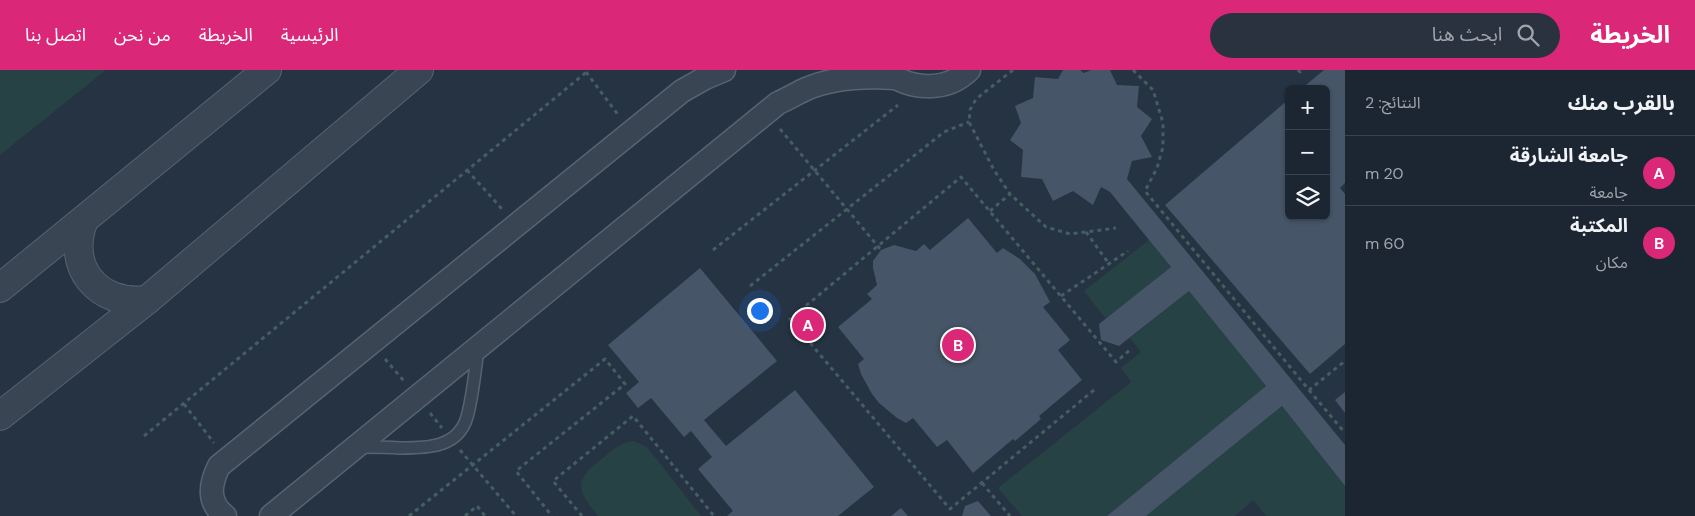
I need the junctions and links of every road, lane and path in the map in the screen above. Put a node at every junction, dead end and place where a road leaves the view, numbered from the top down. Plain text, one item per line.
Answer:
1 (267, 70) edge
2 (419, 70) edge
3 (724, 70) edge
4 (969, 70) edge
5 (1013, 70) edge
6 (1133, 70) edge
7 (1298, 70) edge
8 (1304, 70) edge
9 (587, 71) edge
10 (889, 74) edge
11 (898, 105) dead end
12 (767, 113) junction
13 (969, 122) junction
14 (631, 132) junction
15 (467, 170) junction
16 (815, 170) junction
17 (1010, 194) junction
18 (848, 209) junction
19 (990, 211) junction
20 (84, 220) junction
21 (516, 225) junction
22 (1116, 228) dead end
23 (1086, 232) junction
24 (878, 246) junction
25 (714, 250) dead end
26 (881, 250) dead end
27 (1128, 252) dead end
28 (1109, 264) junction
29 (750, 286) dead end
30 (0, 288) edge
31 (1061, 296) junction
32 (147, 300) junction
33 (479, 346) junction
34 (1131, 349) dead end
35 (1345, 360) edge
36 (1094, 390) dead end
37 (1309, 390) junction
38 (184, 404) junction
39 (0, 416) edge
40 (1345, 433) edge
41 (144, 436) dead end
42 (354, 447) junction
43 (227, 459) junction
44 (468, 460) dead end
45 (473, 465) junction
46 (982, 483) junction
47 (225, 516) edge
48 (271, 516) edge
49 (409, 516) edge
50 (465, 516) edge
51 (485, 516) edge
52 (516, 516) edge
53 (552, 516) edge
54 (582, 516) edge
55 (714, 516) edge
56 (1010, 516) edge

1 - 20 street
2 - 32 street
3 - 14 street
4 - 10 street
5 - 13 path
6 - 37 path
7 - 8 path
9 - 14 path
9 - 15 path
10 - 12 street
11 - 16 path
12 - 16 path
12 - 33 street
13 - 17 path
13 - 18 path
14 - 21 street
15 - 21 path
15 - 38 path
16 - 18 path
16 - 25 path
17 - 19 path
17 - 23 path
18 - 24 path
18 - 29 path
19 - 24 path
19 - 31 path
20 - 30 street
20 - 32 street
21 - 43 street
22 - 23 path
23 - 28 path
24 - 26 path
24 - 46 path
27 - 28 path
28 - 31 path
31 - 34 path
32 - 39 street
33 - 42 street
33 - 42 lane
35 - 37 path
36 - 46 path
37 - 40 path
38 - 41 path
38 - 43 path
42 - 48 street
43 - 47 street
44 - 45 path
45 - 49 path
45 - 52 path
45 - 53 path
46 - 56 path
50 - 51 path
54 - 55 path

